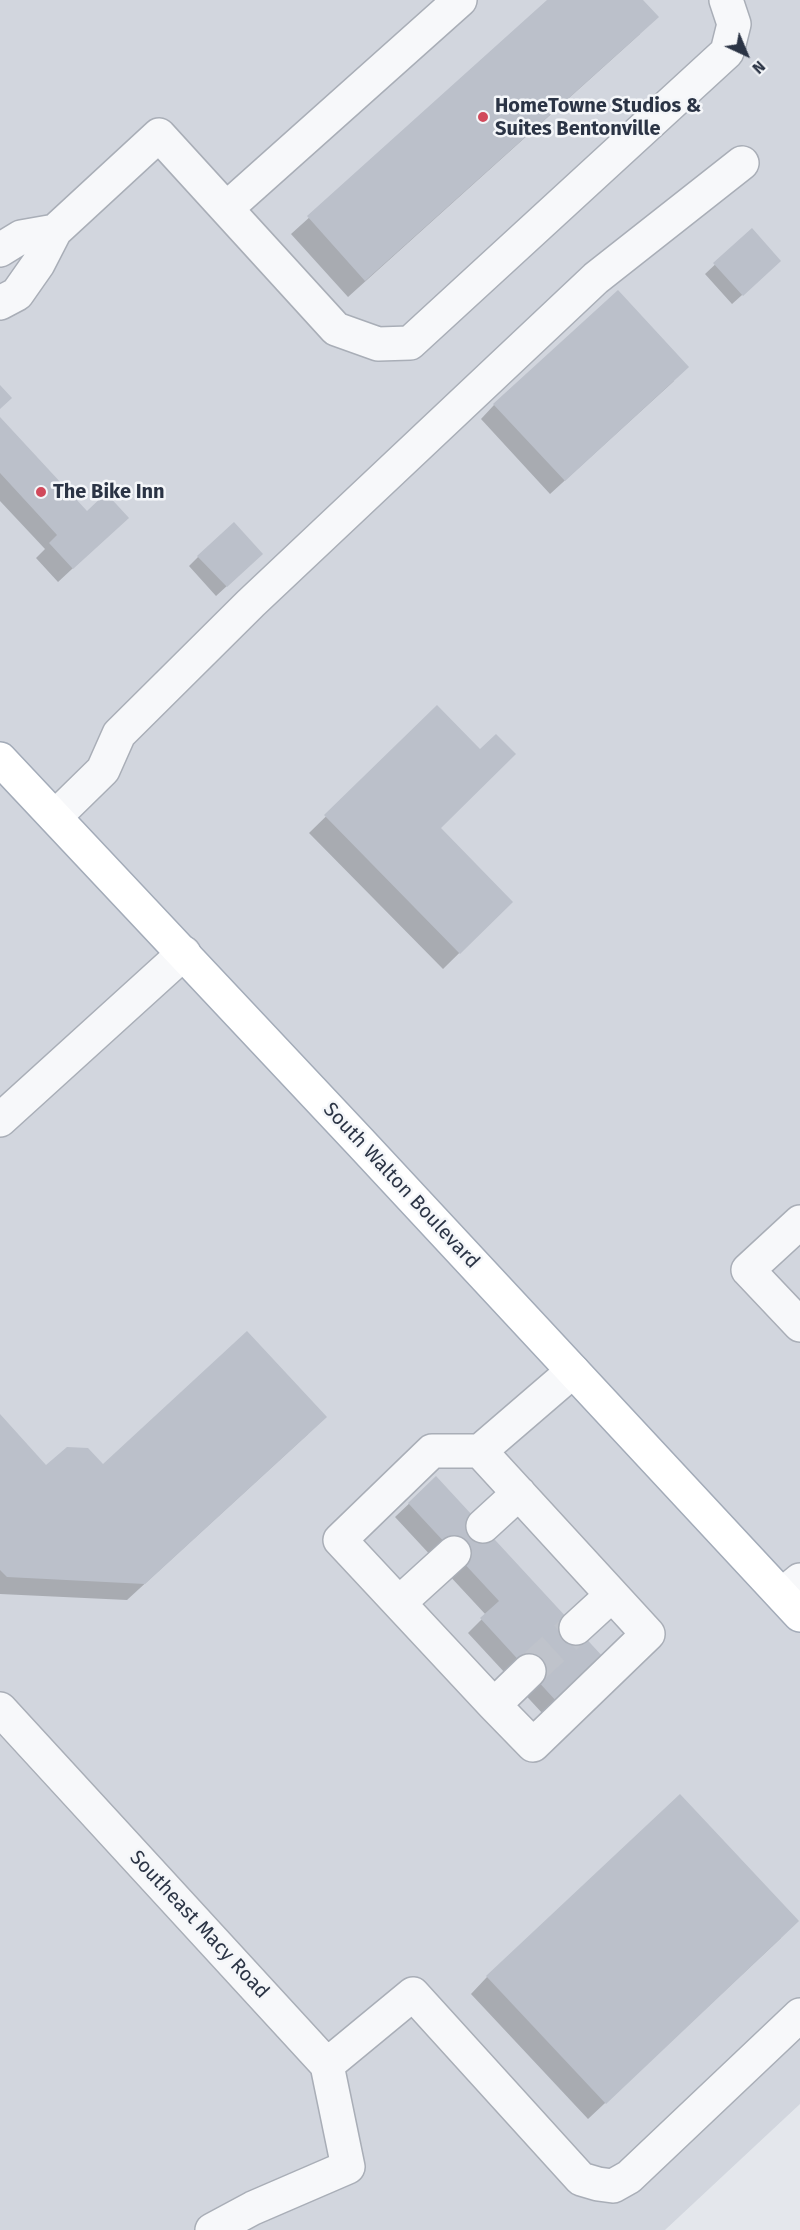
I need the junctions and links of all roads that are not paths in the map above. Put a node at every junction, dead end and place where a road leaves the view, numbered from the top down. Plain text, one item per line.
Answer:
1 (460, 0) edge
2 (726, 0) edge
3 (742, 163) dead end
4 (227, 208) junction
5 (55, 231) junction
6 (0, 250) edge
7 (0, 303) edge
8 (0, 759) edge
9 (55, 817) junction
10 (184, 953) junction
11 (0, 1120) edge
12 (800, 1222) edge
13 (790, 1315) edge
14 (573, 1371) junction
15 (480, 1451) junction
16 (519, 1493) junction
17 (483, 1526) dead end
18 (454, 1553) dead end
19 (612, 1594) junction
20 (794, 1596) edge
21 (399, 1603) junction
22 (576, 1628) tunnel mouth
23 (529, 1671) tunnel mouth
24 (494, 1705) junction
25 (0, 1709) edge
26 (800, 2015) edge
27 (327, 2065) junction
28 (212, 2230) edge

1 - 4 street
2 - 4 street
3 - 9 street
4 - 5 street
5 - 6 street
5 - 7 street
8 - 9 main road, South Walton Boulevard
9 - 10 main road, South Walton Boulevard
10 - 11 street
10 - 14 main road, South Walton Boulevard
12 - 13 street
14 - 15 street
14 - 20 main road, South Walton Boulevard
15 - 16 street
15 - 21 street
16 - 17 street
16 - 19 street
18 - 21 street
19 - 22 street
19 - 24 street
21 - 24 street
23 - 24 street
25 - 27 street, Southeast Macy Road
26 - 27 street
27 - 28 street

